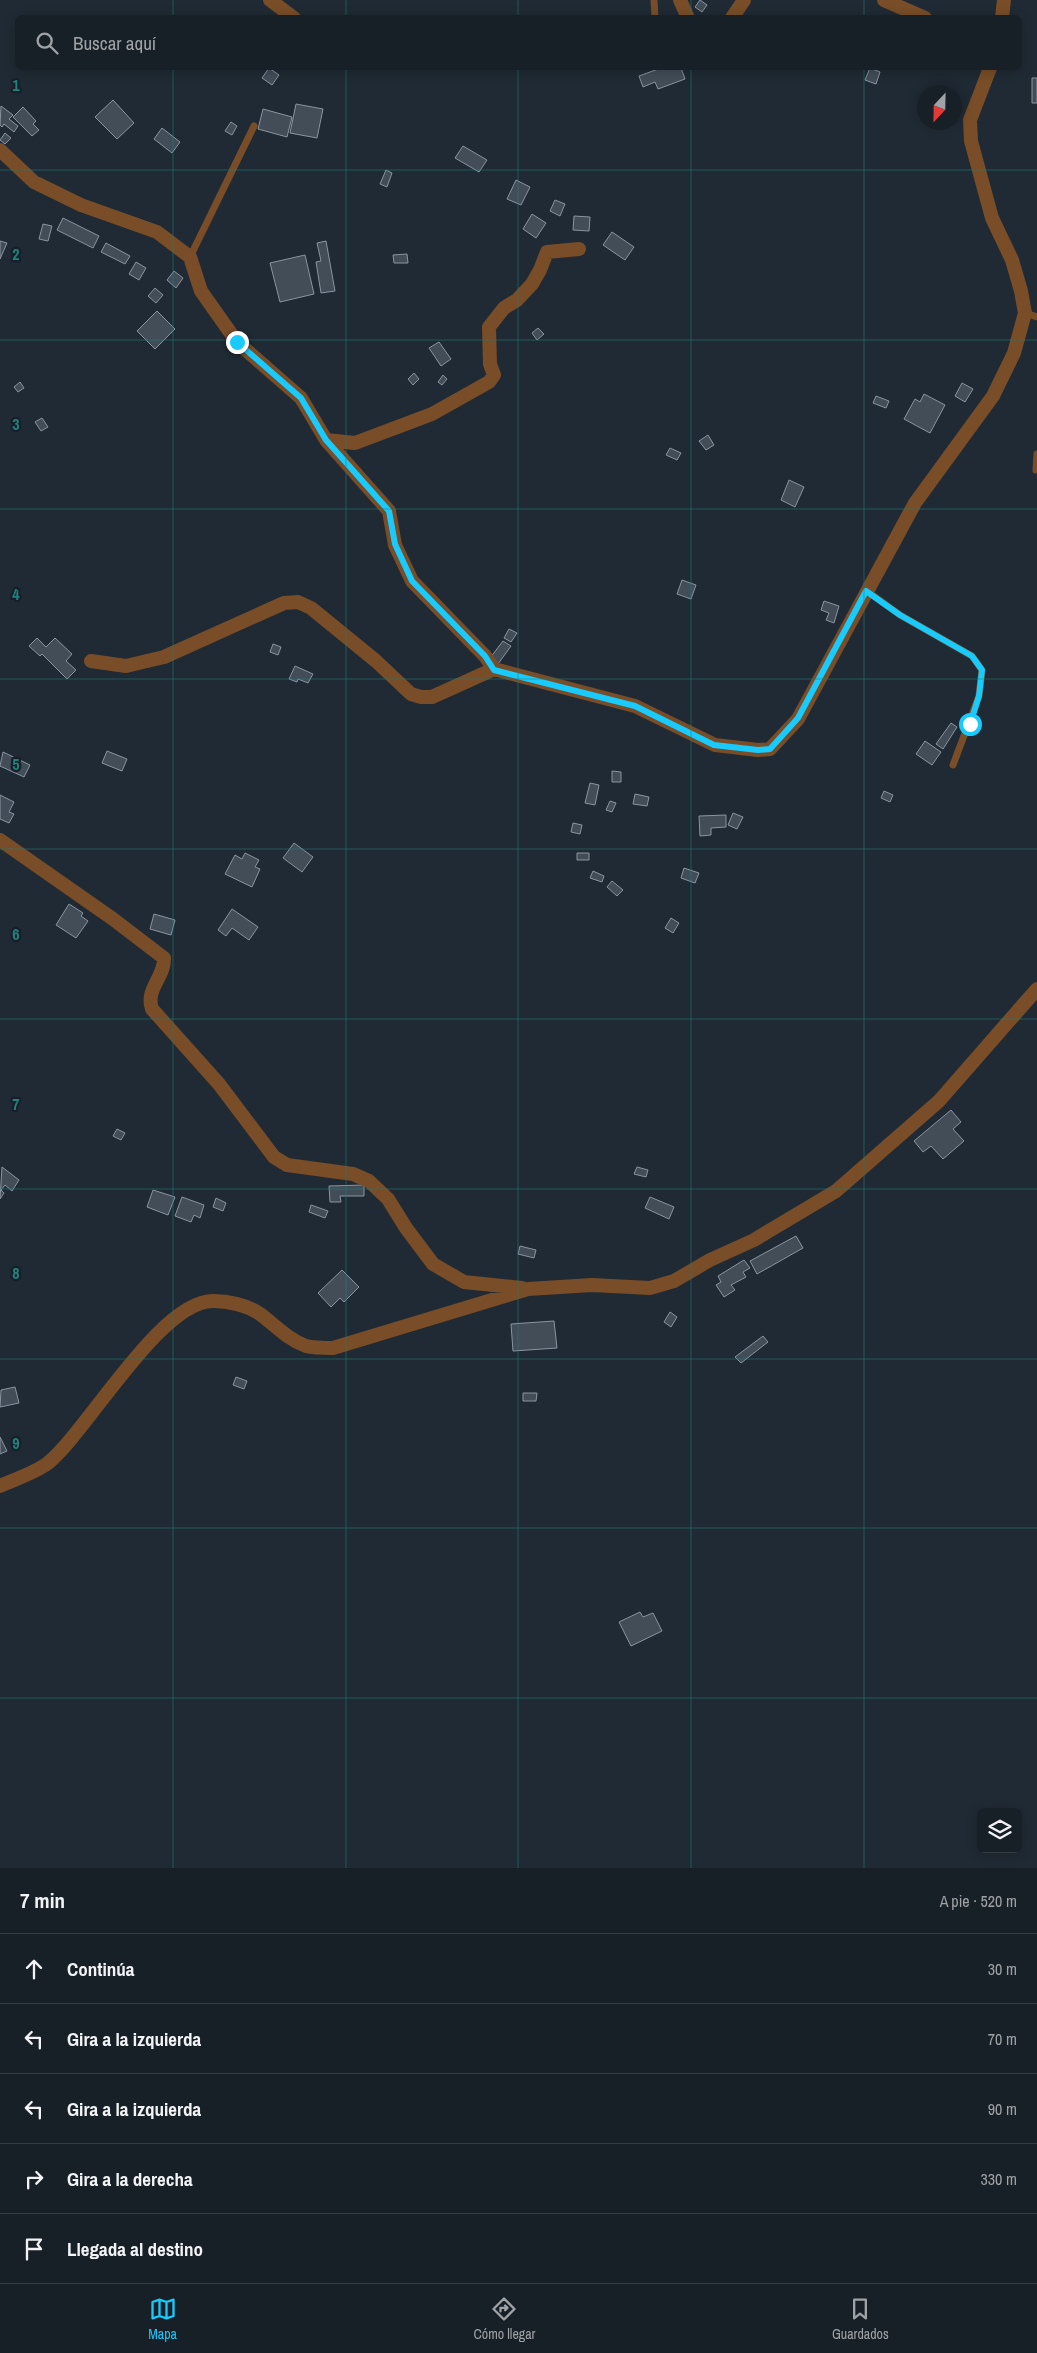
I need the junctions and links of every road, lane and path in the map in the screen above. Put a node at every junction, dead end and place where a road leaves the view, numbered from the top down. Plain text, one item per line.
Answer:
1 (270, 0) edge
2 (654, 0) edge
3 (680, 0) edge
4 (744, 0) edge
5 (884, 0) edge
6 (1004, 0) edge
7 (290, 15) edge
8 (656, 15) edge
9 (687, 15) edge
10 (734, 15) edge
11 (918, 15) edge
12 (1002, 15) edge
13 (989, 70) edge
14 (254, 126) dead end
15 (0, 150) edge
16 (579, 249) dead end
17 (190, 257) junction
18 (1031, 315) edge
19 (326, 440) junction
20 (1037, 454) edge
21 (1036, 470) edge
22 (866, 591) junction
23 (91, 661) dead end
24 (494, 670) junction
25 (953, 765) dead end
26 (0, 840) edge
27 (1037, 989) edge
28 (528, 1289) junction
29 (0, 1486) edge

1 - 7 street
2 - 8 lane
3 - 9 street
4 - 10 street
5 - 11 street
6 - 12 street
13 - 18 street
14 - 17 lane
15 - 17 street
16 - 19 street
17 - 19 street
18 - 22 street
19 - 24 street
20 - 21 lane
22 - 24 street
22 - 25 lane
23 - 24 street
26 - 28 street
27 - 28 street
28 - 29 street

